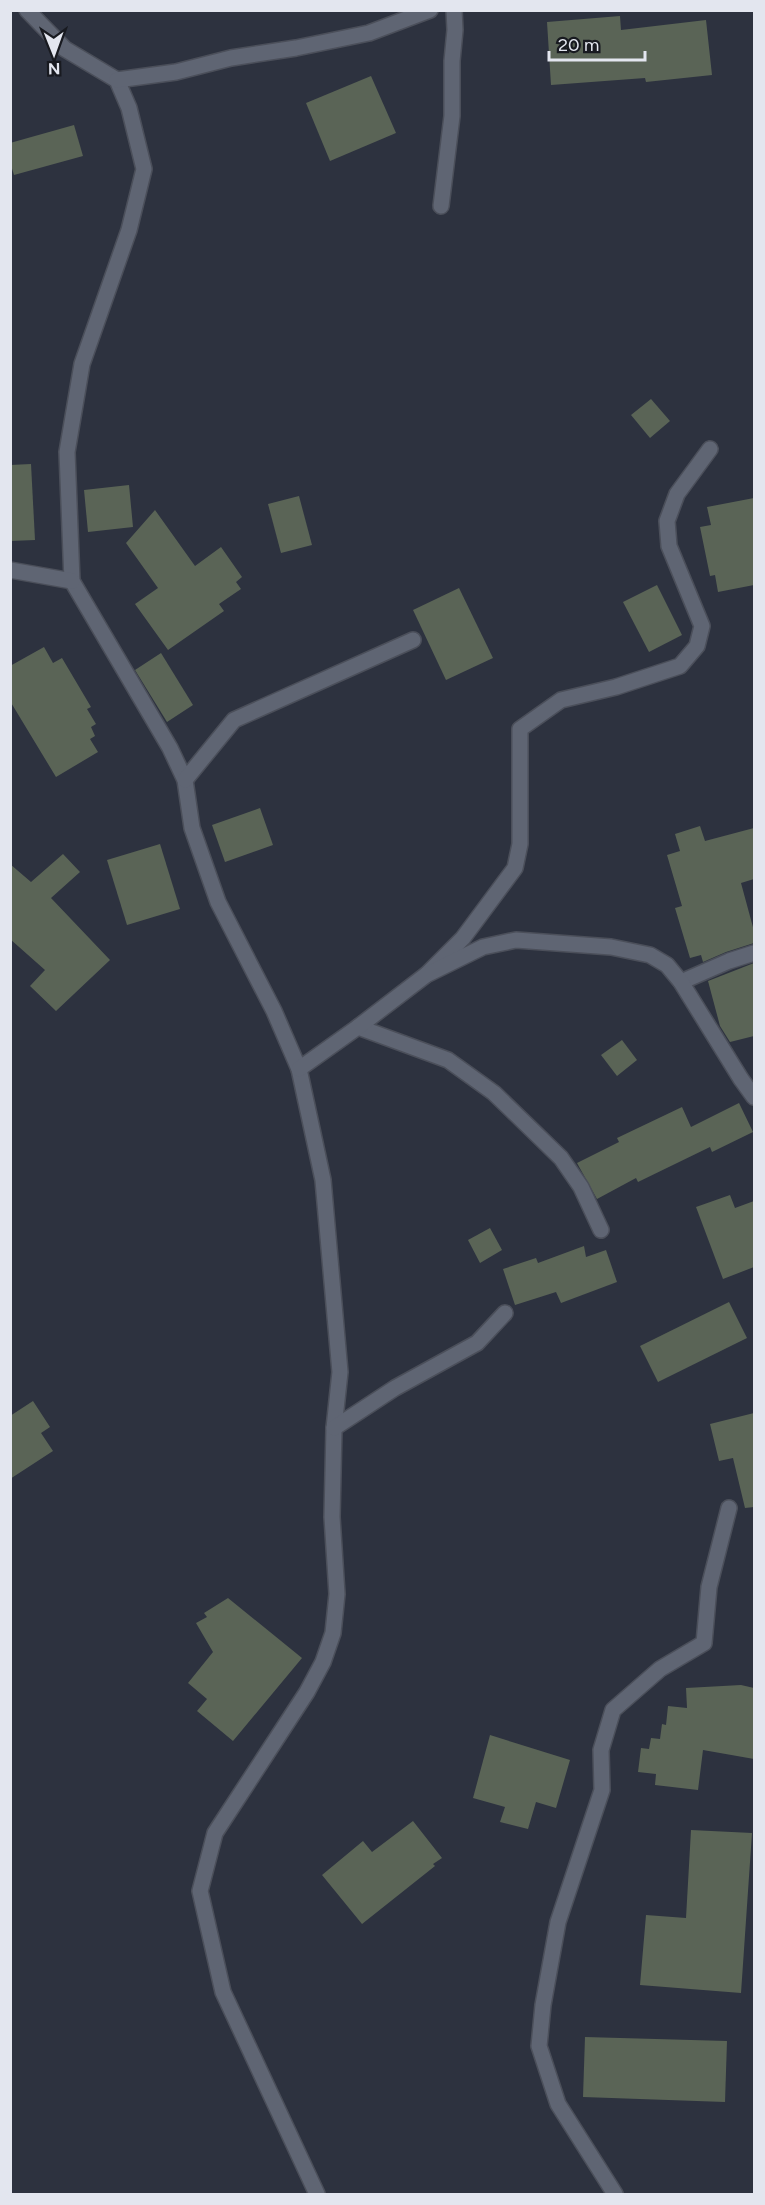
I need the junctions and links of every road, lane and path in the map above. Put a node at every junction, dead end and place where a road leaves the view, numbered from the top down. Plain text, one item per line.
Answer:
1 (27, 10) edge
2 (454, 10) edge
3 (424, 12) edge
4 (117, 80) junction
5 (441, 206) dead end
6 (710, 449) dead end
7 (10, 570) edge
8 (72, 581) junction
9 (413, 640) dead end
10 (185, 780) junction
11 (754, 953) edge
12 (426, 975) junction
13 (681, 982) junction
14 (358, 1028) junction
15 (299, 1069) junction
16 (754, 1097) edge
17 (601, 1230) dead end
18 (505, 1314) dead end
19 (334, 1428) junction
20 (729, 1508) dead end
21 (317, 2194) edge
22 (615, 2194) edge

1 - 4 street
2 - 5 street
3 - 4 street
4 - 8 street
6 - 12 street
7 - 8 street
8 - 10 street
9 - 10 street
10 - 15 street
11 - 13 street
12 - 13 street
12 - 14 street
13 - 16 street
14 - 15 street
14 - 17 street
15 - 19 street
18 - 19 street
19 - 21 street
20 - 22 street

